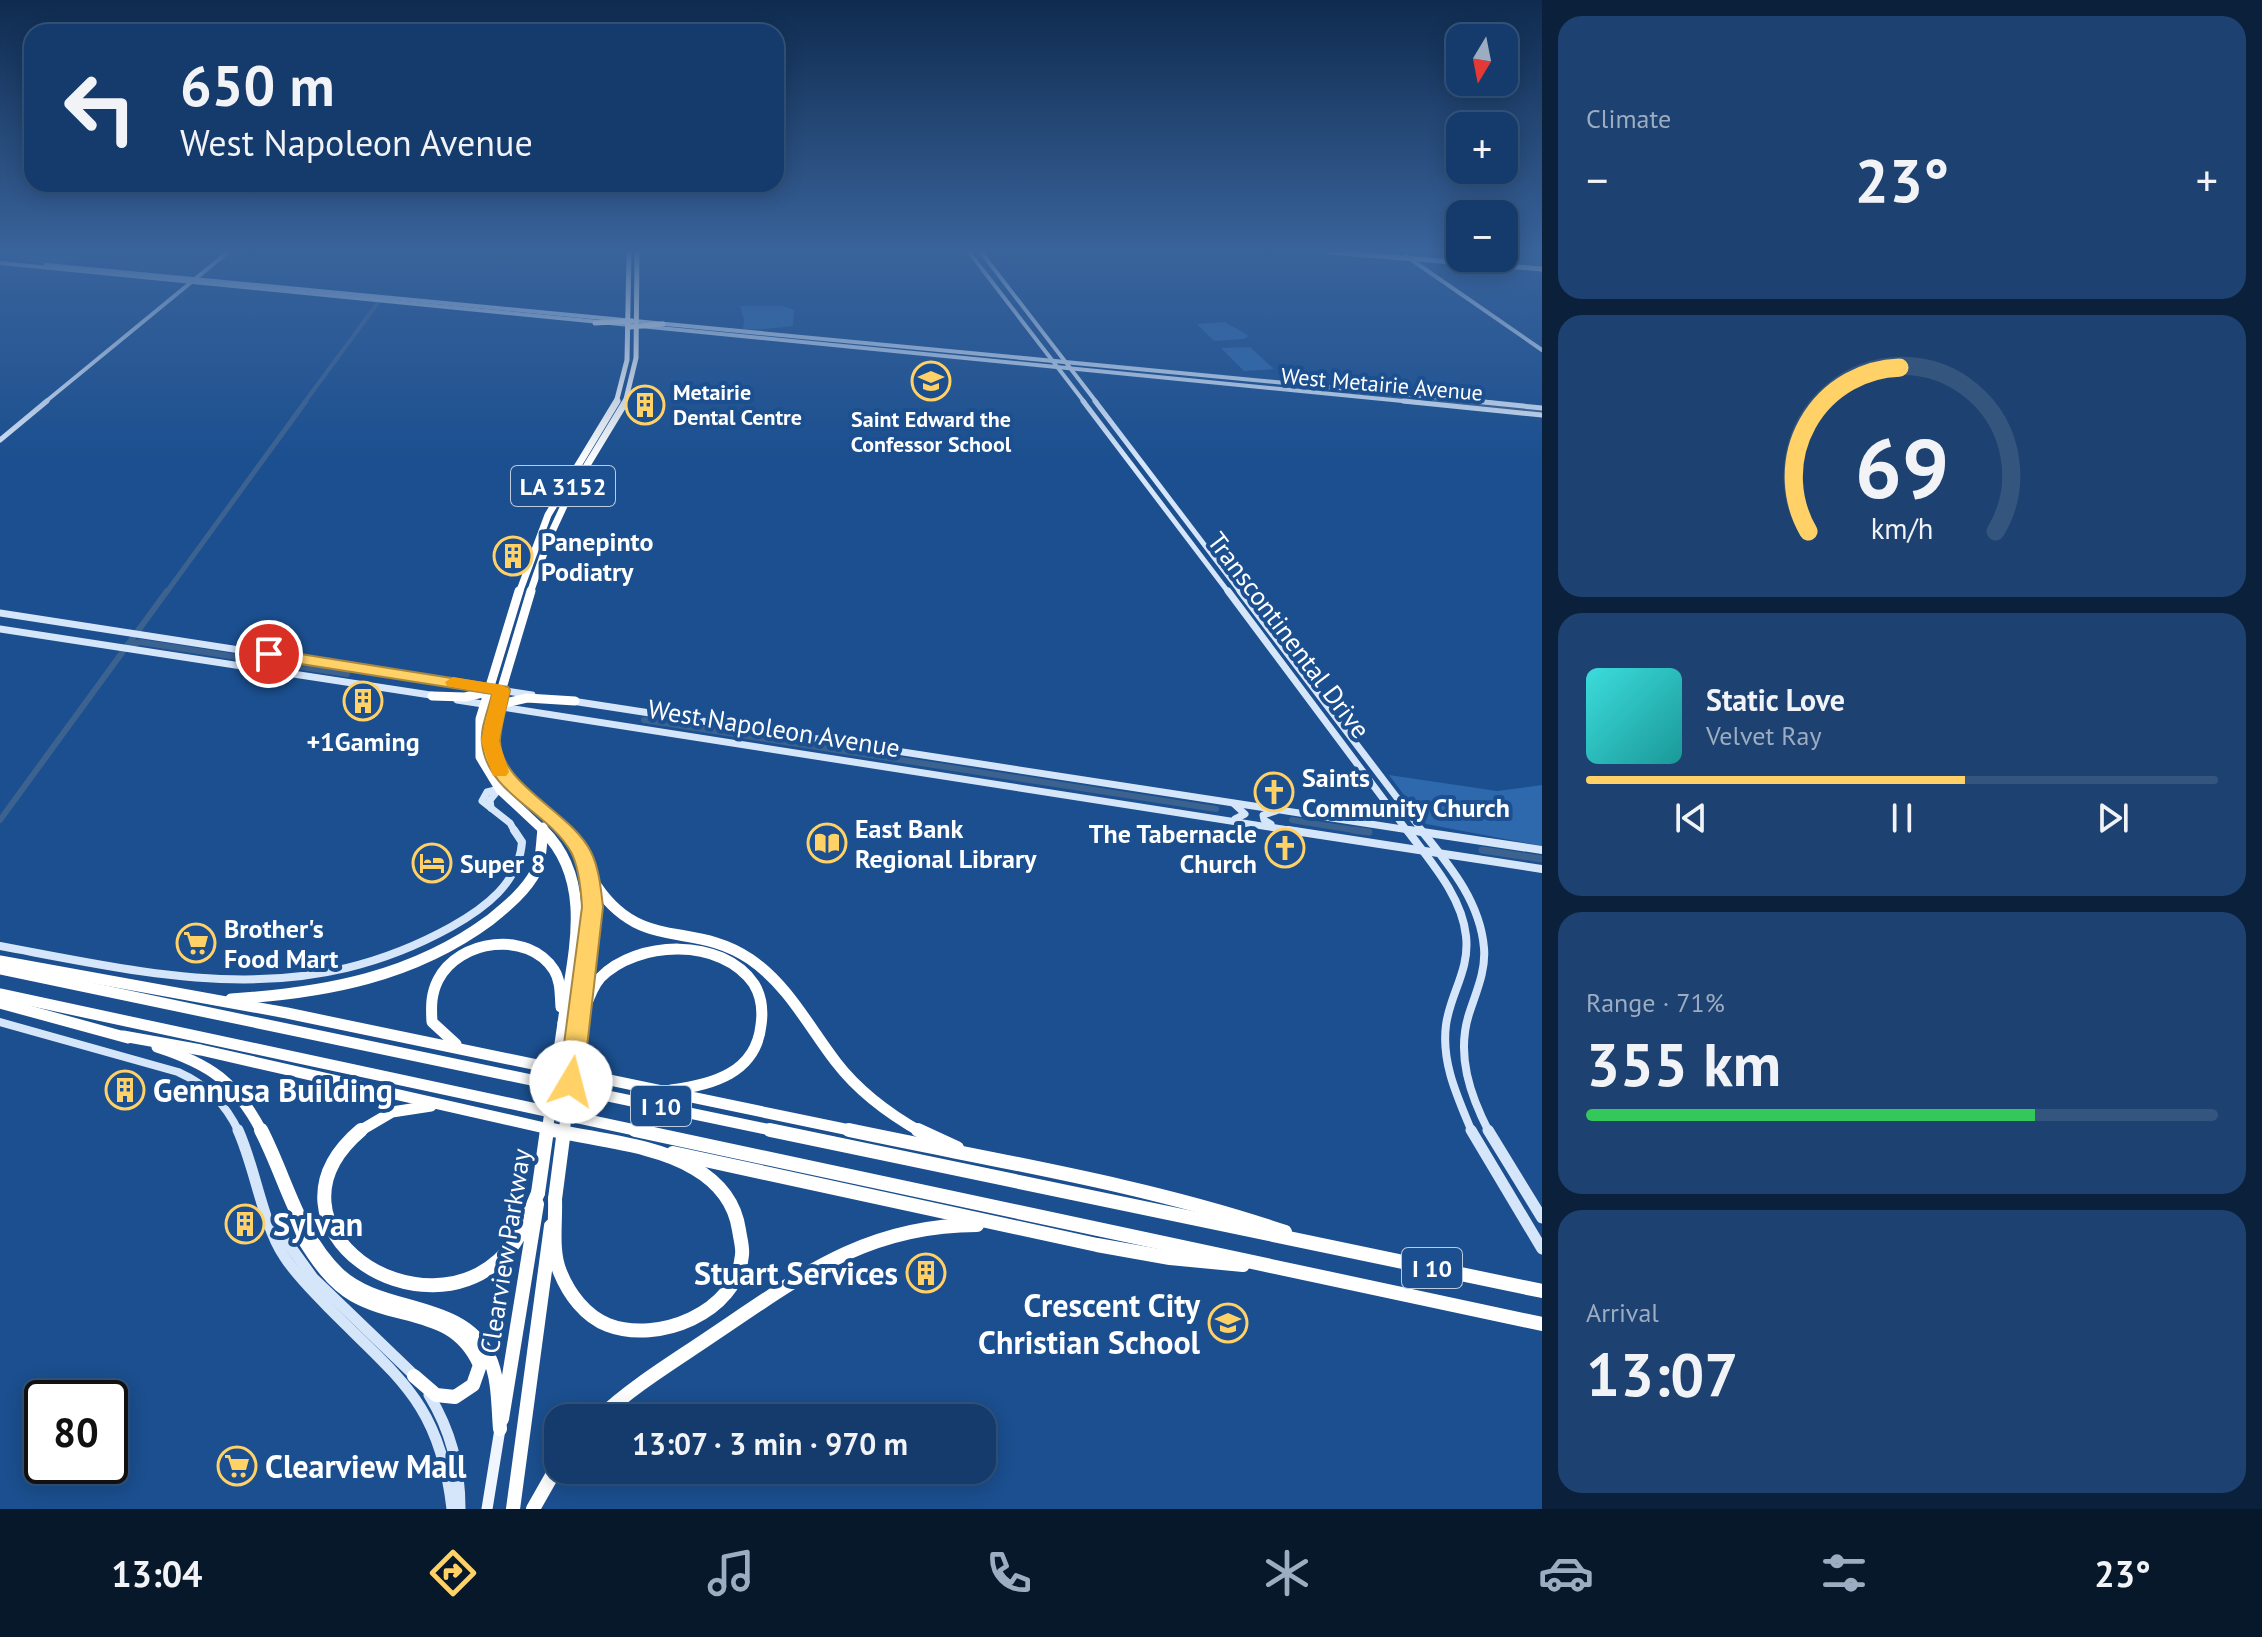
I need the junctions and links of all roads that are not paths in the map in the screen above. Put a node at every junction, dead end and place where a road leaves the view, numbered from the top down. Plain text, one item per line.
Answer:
1 (143, 322) edge
2 (617, 322) edge
3 (1022, 322) edge
4 (1034, 322) edge
5 (1502, 322) edge
6 (631, 324) junction
7 (663, 324) joint
8 (677, 326) junction
9 (673, 331) junction
10 (698, 331) junction
11 (626, 341) junction
12 (634, 348) junction
13 (1542, 350) edge
14 (1042, 361) junction
15 (1052, 362) junction
16 (1035, 367) junction
17 (1067, 367) junction
18 (1085, 368) junction
19 (1058, 369) junction
20 (1224, 378) junction
21 (1265, 382) junction
22 (1227, 385) junction
23 (1256, 388) junction
24 (1542, 408) edge
25 (1542, 415) edge
26 (605, 424) junction
27 (606, 437) junction
28 (0, 440) edge
29 (594, 440) junction
30 (593, 455) junction
31 (539, 537) junction
32 (536, 548) junction
33 (547, 548) junction
34 (543, 559) junction
35 (1217, 561) junction
36 (1206, 562) junction
37 (0, 613) edge
38 (0, 629) edge
39 (360, 668) junction
40 (405, 675) junction
41 (448, 682) junction
42 (348, 683) junction
43 (496, 688) junction
44 (386, 689) junction
45 (432, 696) junction
46 (575, 701) junction
47 (491, 707) junction
48 (609, 707) junction
49 (643, 712) junction
50 (596, 722) junction
51 (633, 727) junction
52 (503, 786) junction
53 (1228, 802) junction
54 (1287, 810) junction
55 (1229, 819) junction
56 (543, 827) junction
57 (1276, 827) junction
58 (1407, 829) junction
59 (1424, 831) junction
60 (1423, 850) junction
61 (1542, 850) edge
62 (1440, 853) junction
63 (1542, 869) edge
64 (589, 876) junction
65 (0, 946) edge
66 (0, 961) edge
67 (0, 969) edge
68 (0, 994) edge
69 (215, 999) junction
70 (0, 1003) edge
71 (0, 1022) edge
72 (563, 1023) junction
73 (579, 1024) junction
74 (123, 1036) junction
75 (462, 1049) junction
76 (664, 1091) junction
77 (454, 1106) junction
78 (650, 1150) junction
79 (998, 1161) junction
80 (284, 1184) junction
81 (538, 1193) junction
82 (555, 1199) junction
83 (268, 1216) junction
84 (1542, 1218) edge
85 (1044, 1234) junction
86 (1322, 1245) junction
87 (1542, 1249) edge
88 (1280, 1268) junction
89 (1542, 1291) edge
90 (1542, 1324) edge
91 (414, 1376) junction
92 (614, 1404) edge
93 (500, 1429) junction
94 (547, 1484) edge
95 (452, 1509) edge
96 (460, 1509) edge
97 (487, 1509) edge
98 (513, 1509) edge
99 (533, 1509) edge

1 - 28 main road
2 - 6 highway
3 - 15 main road, Transcontinental Drive
4 - 17 main road, Transcontinental Drive
5 - 13 main road
6 - 7 highway
6 - 9 main road, West Metairie Avenue
6 - 11 highway, Clearview Parkway / LA 3152
6 - 12 highway, Clearview Parkway / LA 3152
7 - 8 main road, West Metairie Avenue
8 - 9 main road
8 - 10 main road, West Metairie Avenue
9 - 10 main road, West Metairie Avenue
10 - 14 main road, West Metairie Avenue
10 - 16 main road, West Metairie Avenue
11 - 12 highway
11 - 26 highway, Clearview Parkway / LA 3152
12 - 27 highway, Clearview Parkway / LA 3152
14 - 15 main road, West Metairie Avenue
14 - 16 main road
15 - 17 main road, West Metairie Avenue
15 - 19 main road, Transcontinental Drive
16 - 19 main road, West Metairie Avenue
17 - 18 main road, West Metairie Avenue
17 - 19 main road, West Metairie Avenue
17 - 35 main road, Transcontinental Drive
18 - 20 main road, West Metairie Avenue
18 - 22 main road, West Metairie Avenue
19 - 36 main road, Transcontinental Drive
20 - 21 main road, West Metairie Avenue
20 - 22 main road
21 - 23 main road
21 - 24 main road, West Metairie Avenue
22 - 23 main road, West Metairie Avenue
23 - 25 main road, West Metairie Avenue
26 - 27 highway
26 - 29 highway, Clearview Parkway / LA 3152
27 - 30 highway, Clearview Parkway / LA 3152
29 - 30 highway
29 - 31 highway, Clearview Parkway / LA 3152
30 - 33 highway, Clearview Parkway / LA 3152
31 - 32 highway, Clearview Parkway / LA 3152
31 - 33 highway
32 - 34 highway
32 - 43 highway, Clearview Parkway / LA 3152
33 - 34 highway, Clearview Parkway / LA 3152
34 - 43 highway, Clearview Parkway / LA 3152
35 - 36 main road
35 - 59 main road, Transcontinental Drive
36 - 58 main road, Transcontinental Drive
37 - 39 main road, West Napoleon Avenue
38 - 42 main road, West Napoleon Avenue
39 - 40 main road, West Napoleon Avenue
39 - 42 main road
40 - 41 main road, West Napoleon Avenue
40 - 44 main road
41 - 43 main road, West Napoleon Avenue
41 - 45 main road
42 - 44 main road, West Napoleon Avenue
43 - 45 highway
43 - 46 main road, West Napoleon Avenue
43 - 47 highway, Clearview Parkway / LA 3152
44 - 45 main road, West Napoleon Avenue
45 - 47 main road, West Napoleon Avenue
46 - 47 highway
46 - 48 main road, West Napoleon Avenue
47 - 50 main road, West Napoleon Avenue
47 - 52 highway, Clearview Parkway / LA 3152
47 - 52 highway, Clearview Parkway / LA 3152
48 - 49 main road, West Napoleon Avenue
48 - 50 main road
49 - 51 main road
49 - 53 main road, West Napoleon Avenue
50 - 51 main road, West Napoleon Avenue
51 - 55 main road, West Napoleon Avenue
52 - 56 highway, Clearview Parkway / LA 3152
52 - 64 highway, Clearview Parkway
52 - 65 main road
53 - 54 main road, West Napoleon Avenue
53 - 55 main road
54 - 57 main road
54 - 58 main road, West Napoleon Avenue
55 - 57 main road, West Napoleon Avenue
56 - 69 highway
56 - 72 highway, Clearview Parkway / LA 3152
57 - 60 main road, West Napoleon Avenue
58 - 59 main road, West Napoleon Avenue
58 - 60 main road, Transcontinental Drive
59 - 61 main road, West Napoleon Avenue
59 - 62 main road, Transcontinental Drive
60 - 62 main road, West Napoleon Avenue
60 - 87 main road, Transcontinental Drive
62 - 63 main road, West Napoleon Avenue
62 - 84 main road, Transcontinental Drive
64 - 73 highway, Clearview Parkway
64 - 79 highway
66 - 69 highway
67 - 86 highway, I 10
68 - 88 highway, I 10
69 - 75 highway
70 - 74 highway
71 - 83 main road
72 - 75 highway
72 - 81 highway, Clearview Parkway / LA 3152, bridge
73 - 76 highway
73 - 82 highway, Clearview Parkway, bridge
74 - 77 highway
74 - 80 highway
75 - 76 highway
76 - 79 highway
77 - 78 highway
77 - 81 highway
78 - 82 highway
78 - 85 highway
79 - 86 highway
80 - 91 highway
80 - 93 highway
81 - 93 highway, Clearview Parkway
82 - 98 highway, Clearview Parkway
83 - 91 main road
83 - 95 main road
85 - 88 highway
85 - 92 highway
86 - 89 highway, I 10
88 - 90 highway, I 10
91 - 96 main road
93 - 97 main road, Clearview Parkway
94 - 99 highway

